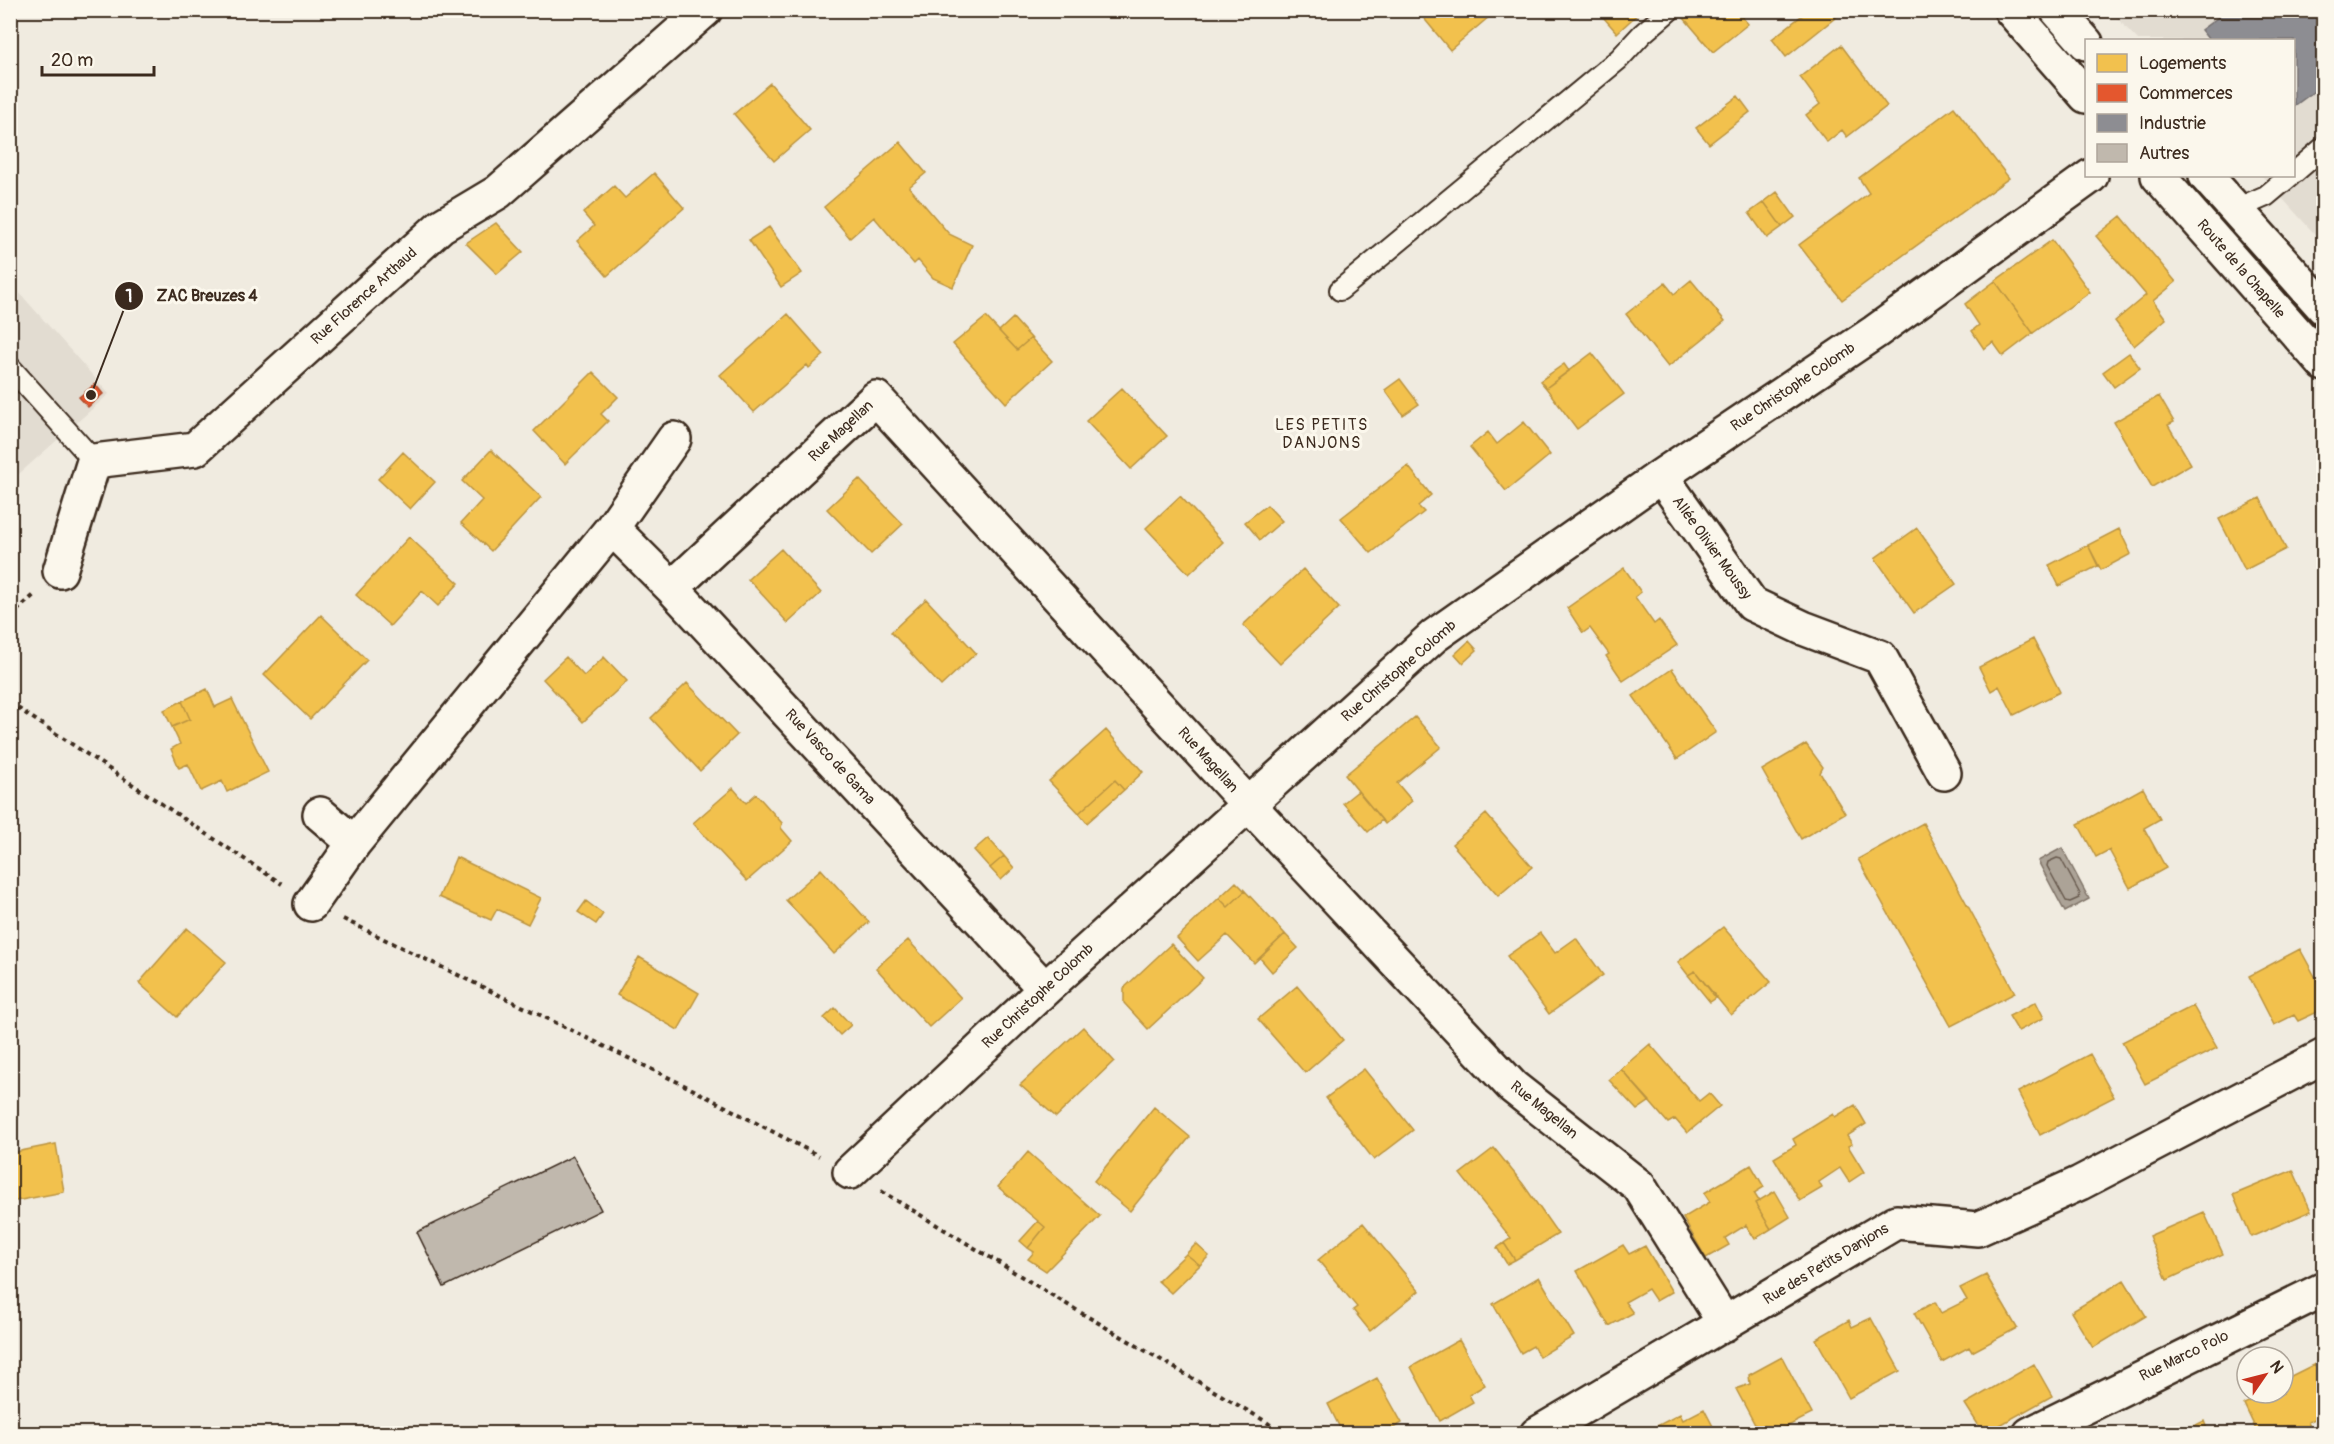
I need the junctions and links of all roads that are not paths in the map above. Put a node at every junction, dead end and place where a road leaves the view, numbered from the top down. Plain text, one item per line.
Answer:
1 (705, 10) edge
2 (1670, 10) edge
3 (2011, 10) edge
4 (2057, 10) edge
5 (2085, 42) edge
6 (2085, 95) edge
7 (2324, 147) edge
8 (2295, 171) edge
9 (2090, 177) edge
10 (2159, 177) edge
11 (2207, 177) edge
12 (2288, 177) edge
13 (2236, 209) junction
14 (1340, 290) dead end
15 (2324, 308) edge
16 (2324, 364) edge
17 (10, 367) edge
18 (674, 439) dead end
19 (94, 461) junction
20 (1661, 476) junction
21 (612, 528) junction
22 (60, 571) dead end
23 (672, 588) junction
24 (1944, 773) dead end
25 (1248, 804) junction
26 (320, 814) dead end
27 (354, 843) junction
28 (311, 904) road end
29 (1045, 989) junction
30 (2324, 1056) edge
31 (850, 1172) dead end
32 (2324, 1289) edge
33 (1725, 1324) junction
34 (2041, 1431) edge
35 (1537, 1434) edge

1 - 19 street, Rue Florence Arthaud
2 - 14 lane
3 - 6 street
4 - 5 street
7 - 8 lane
9 - 20 street, Rue Christophe Colomb
10 - 16 street, Route de la Chapelle
11 - 13 street
12 - 13 lane
13 - 15 street
17 - 19 lane
18 - 21 street
19 - 22 street
20 - 24 street, Allée Olivier Moussy
20 - 25 street, Rue Christophe Colomb
21 - 23 street, Rue Vasco de Gama
21 - 27 street
23 - 25 street, Rue Magellan
23 - 29 street, Rue Vasco de Gama
25 - 29 street, Rue Christophe Colomb
25 - 33 street, Rue Magellan
26 - 27 street
27 - 28 street
29 - 31 street, Rue Christophe Colomb
30 - 33 street, Rue des Petits Danjons
32 - 34 street, Rue Marco Polo
33 - 35 street, Rue des Petits Danjons

